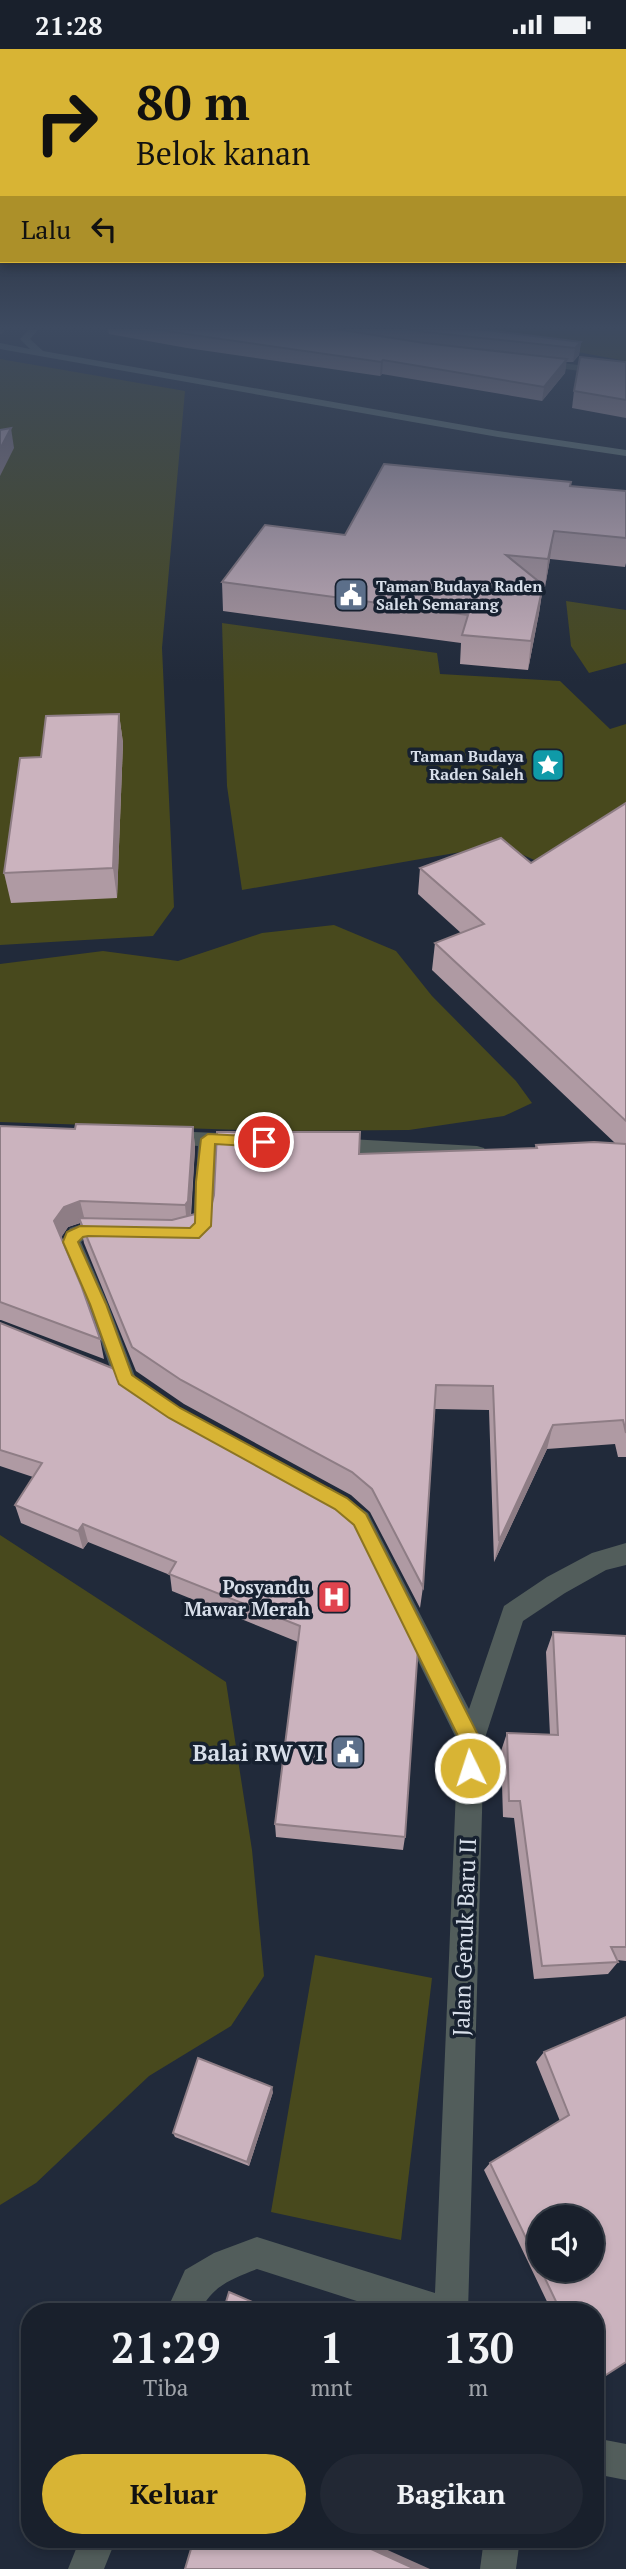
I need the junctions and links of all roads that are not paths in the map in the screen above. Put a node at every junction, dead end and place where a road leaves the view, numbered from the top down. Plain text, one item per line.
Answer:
1 (583, 447) edge
2 (626, 453) edge
3 (144, 1137) edge
4 (208, 1139) junction
5 (264, 1142) edge
6 (306, 1144) edge
7 (501, 1154) edge
8 (130, 1233) edge
9 (171, 1235) edge
10 (100, 1369) edge
11 (306, 1484) edge
12 (626, 1554) edge
13 (471, 1741) junction
14 (187, 2303) edge
15 (415, 2303) edge
16 (451, 2303) edge
17 (604, 2458) edge
18 (626, 2462) edge
19 (94, 2548) edge
20 (501, 2548) edge
21 (86, 2569) edge
22 (498, 2569) edge

1 - 2 main road
3 - 4 street
4 - 5 street
4 - 9 street
6 - 7 street
8 - 10 street
11 - 13 street
12 - 13 street, Jalan Genuk Baru II
13 - 16 street, Jalan Genuk Baru II
14 - 15 street
17 - 18 street
19 - 21 street
20 - 22 street

